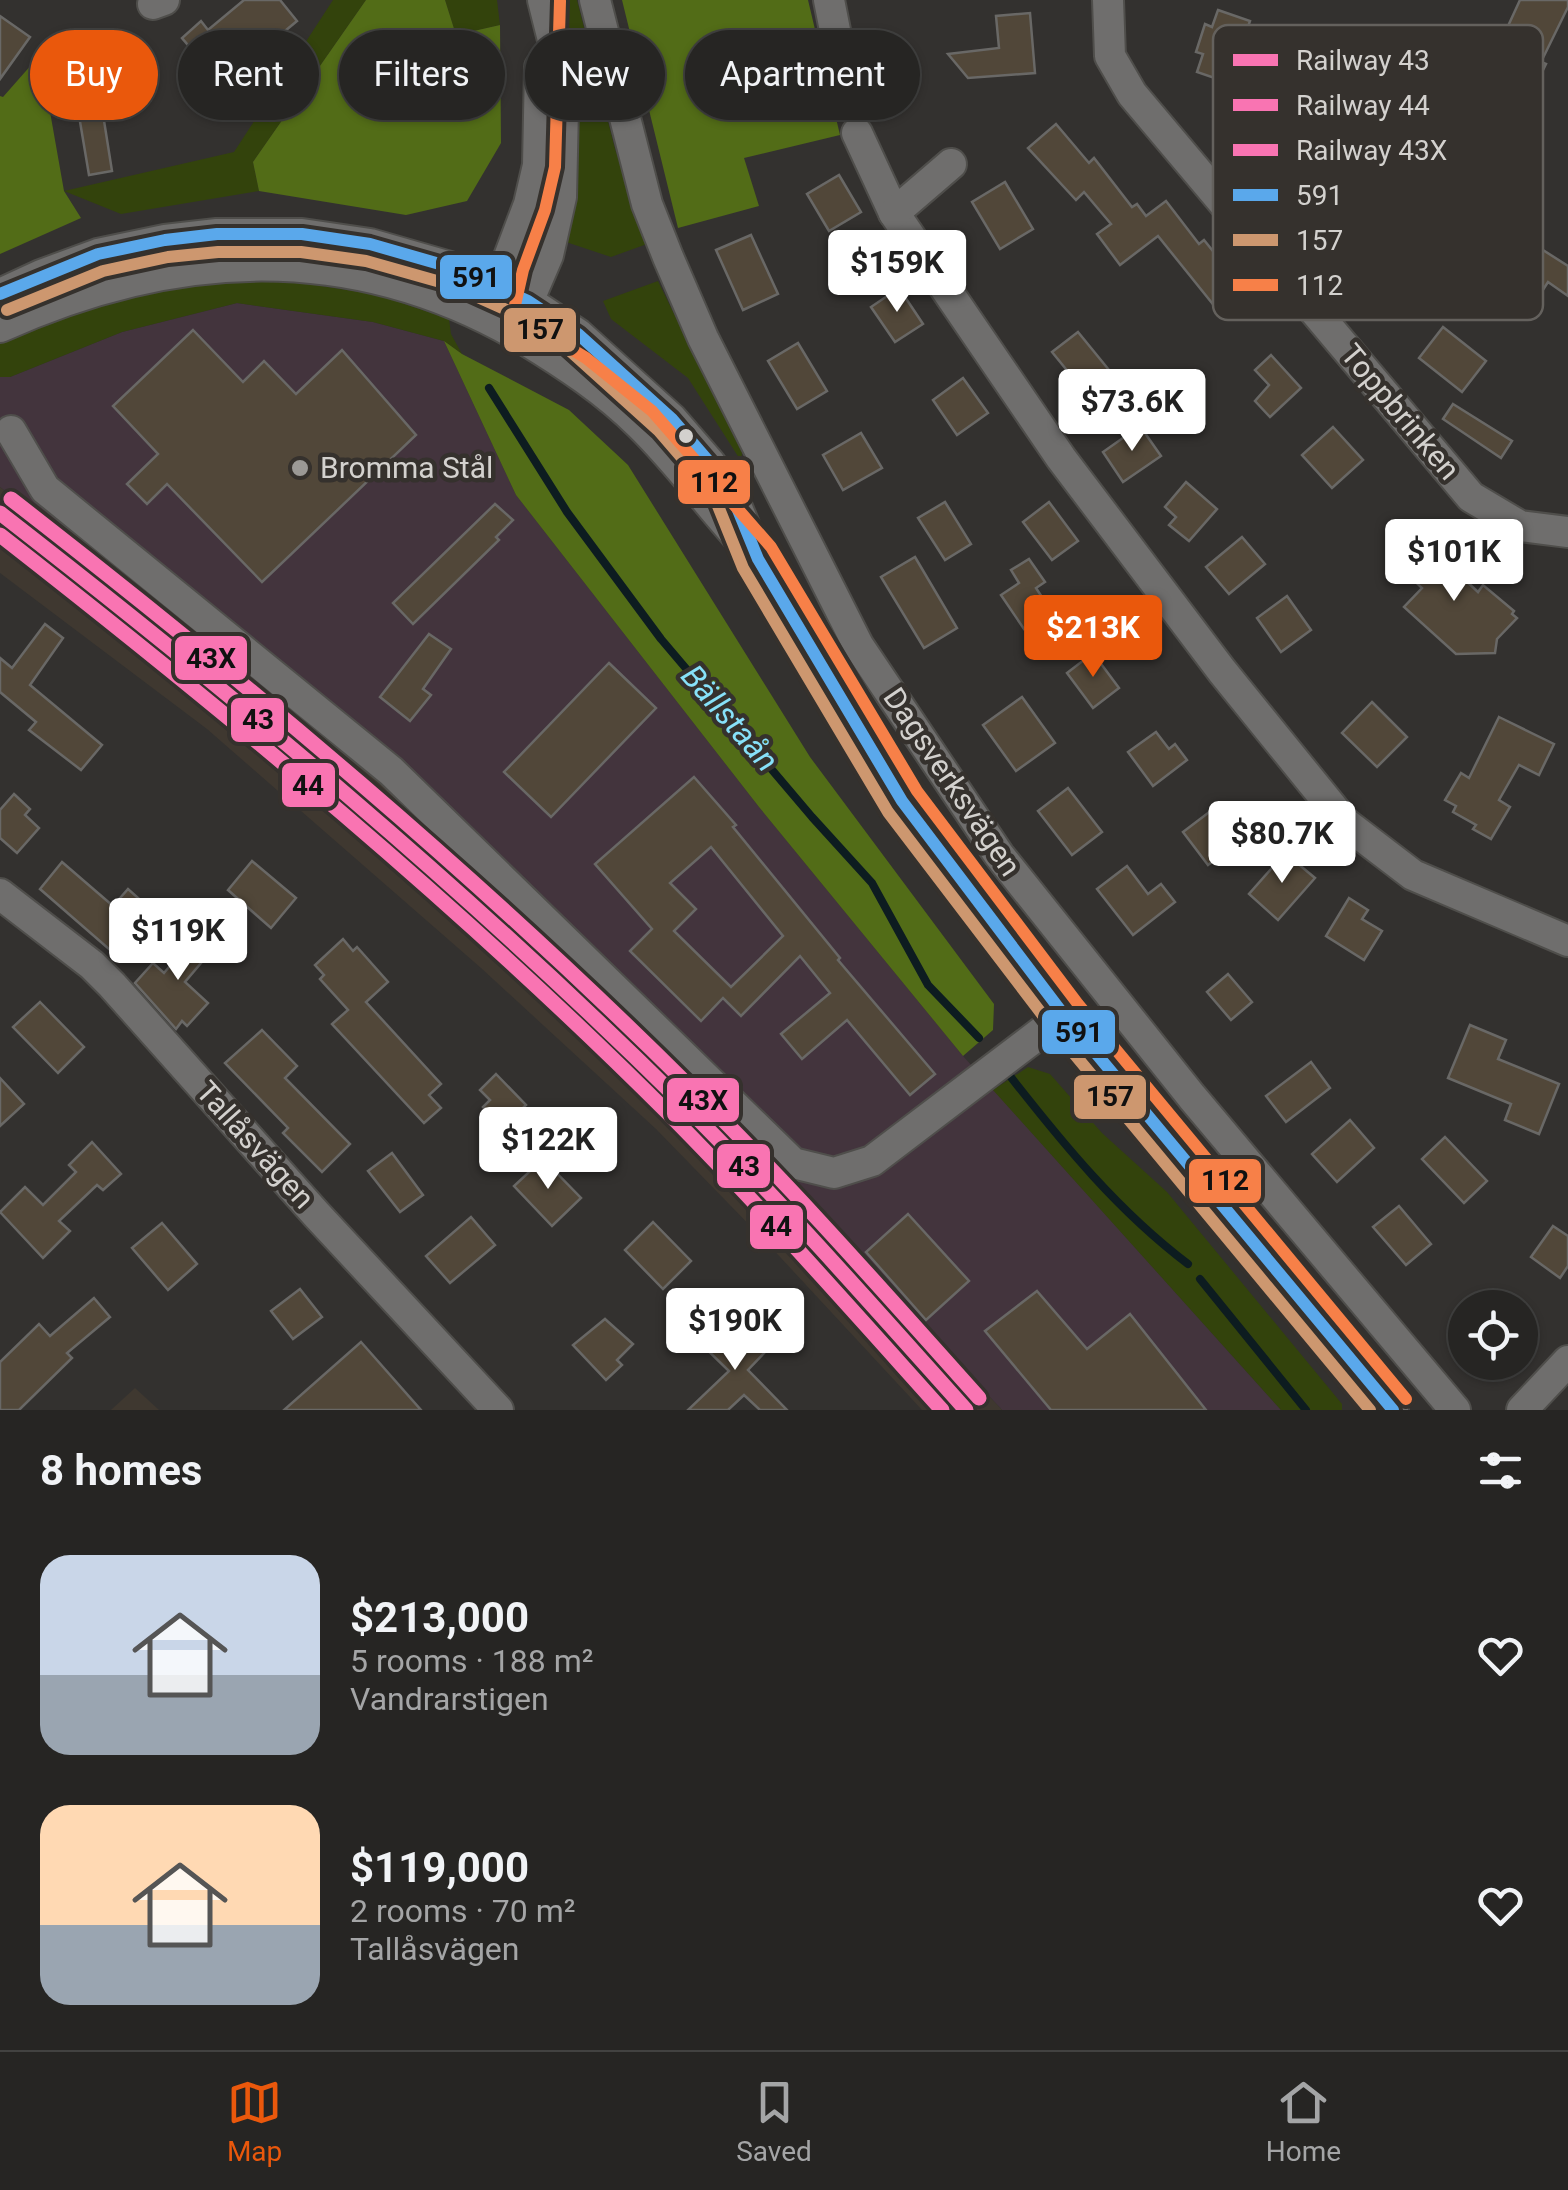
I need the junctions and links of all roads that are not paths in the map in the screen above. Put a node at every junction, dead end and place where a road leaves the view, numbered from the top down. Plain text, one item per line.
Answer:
1 (596, 0) edge
2 (829, 0) edge
3 (1108, 0) edge
4 (543, 5) edge
5 (835, 30) edge
6 (857, 133) dead end
7 (951, 164) dead end
8 (1213, 190) edge
9 (894, 213) junction
10 (501, 287) junction
11 (0, 294) edge
12 (528, 301) junction
13 (1323, 320) edge
14 (0, 327) edge
15 (504, 328) junction
16 (11, 432) dead end
17 (1568, 532) edge
18 (758, 559) junction
19 (0, 894) edge
20 (1568, 940) edge
21 (1064, 1015) junction
22 (1568, 1361) edge
23 (498, 1410) edge
24 (1393, 1410) edge
25 (1455, 1410) edge
26 (1522, 1410) edge

1 - 25 street, Dagsverksvägen
2 - 5 street
3 - 8 street, Toppbrinken
4 - 10 street
4 - 12 street
6 - 9 street
7 - 9 street
9 - 20 street
10 - 11 street
10 - 12 street
10 - 15 street
12 - 15 street
12 - 18 street
13 - 17 street, Toppbrinken
14 - 15 street
15 - 18 street
16 - 21 street
18 - 21 street
19 - 23 street, Tallåsvägen
21 - 24 street
22 - 26 street

